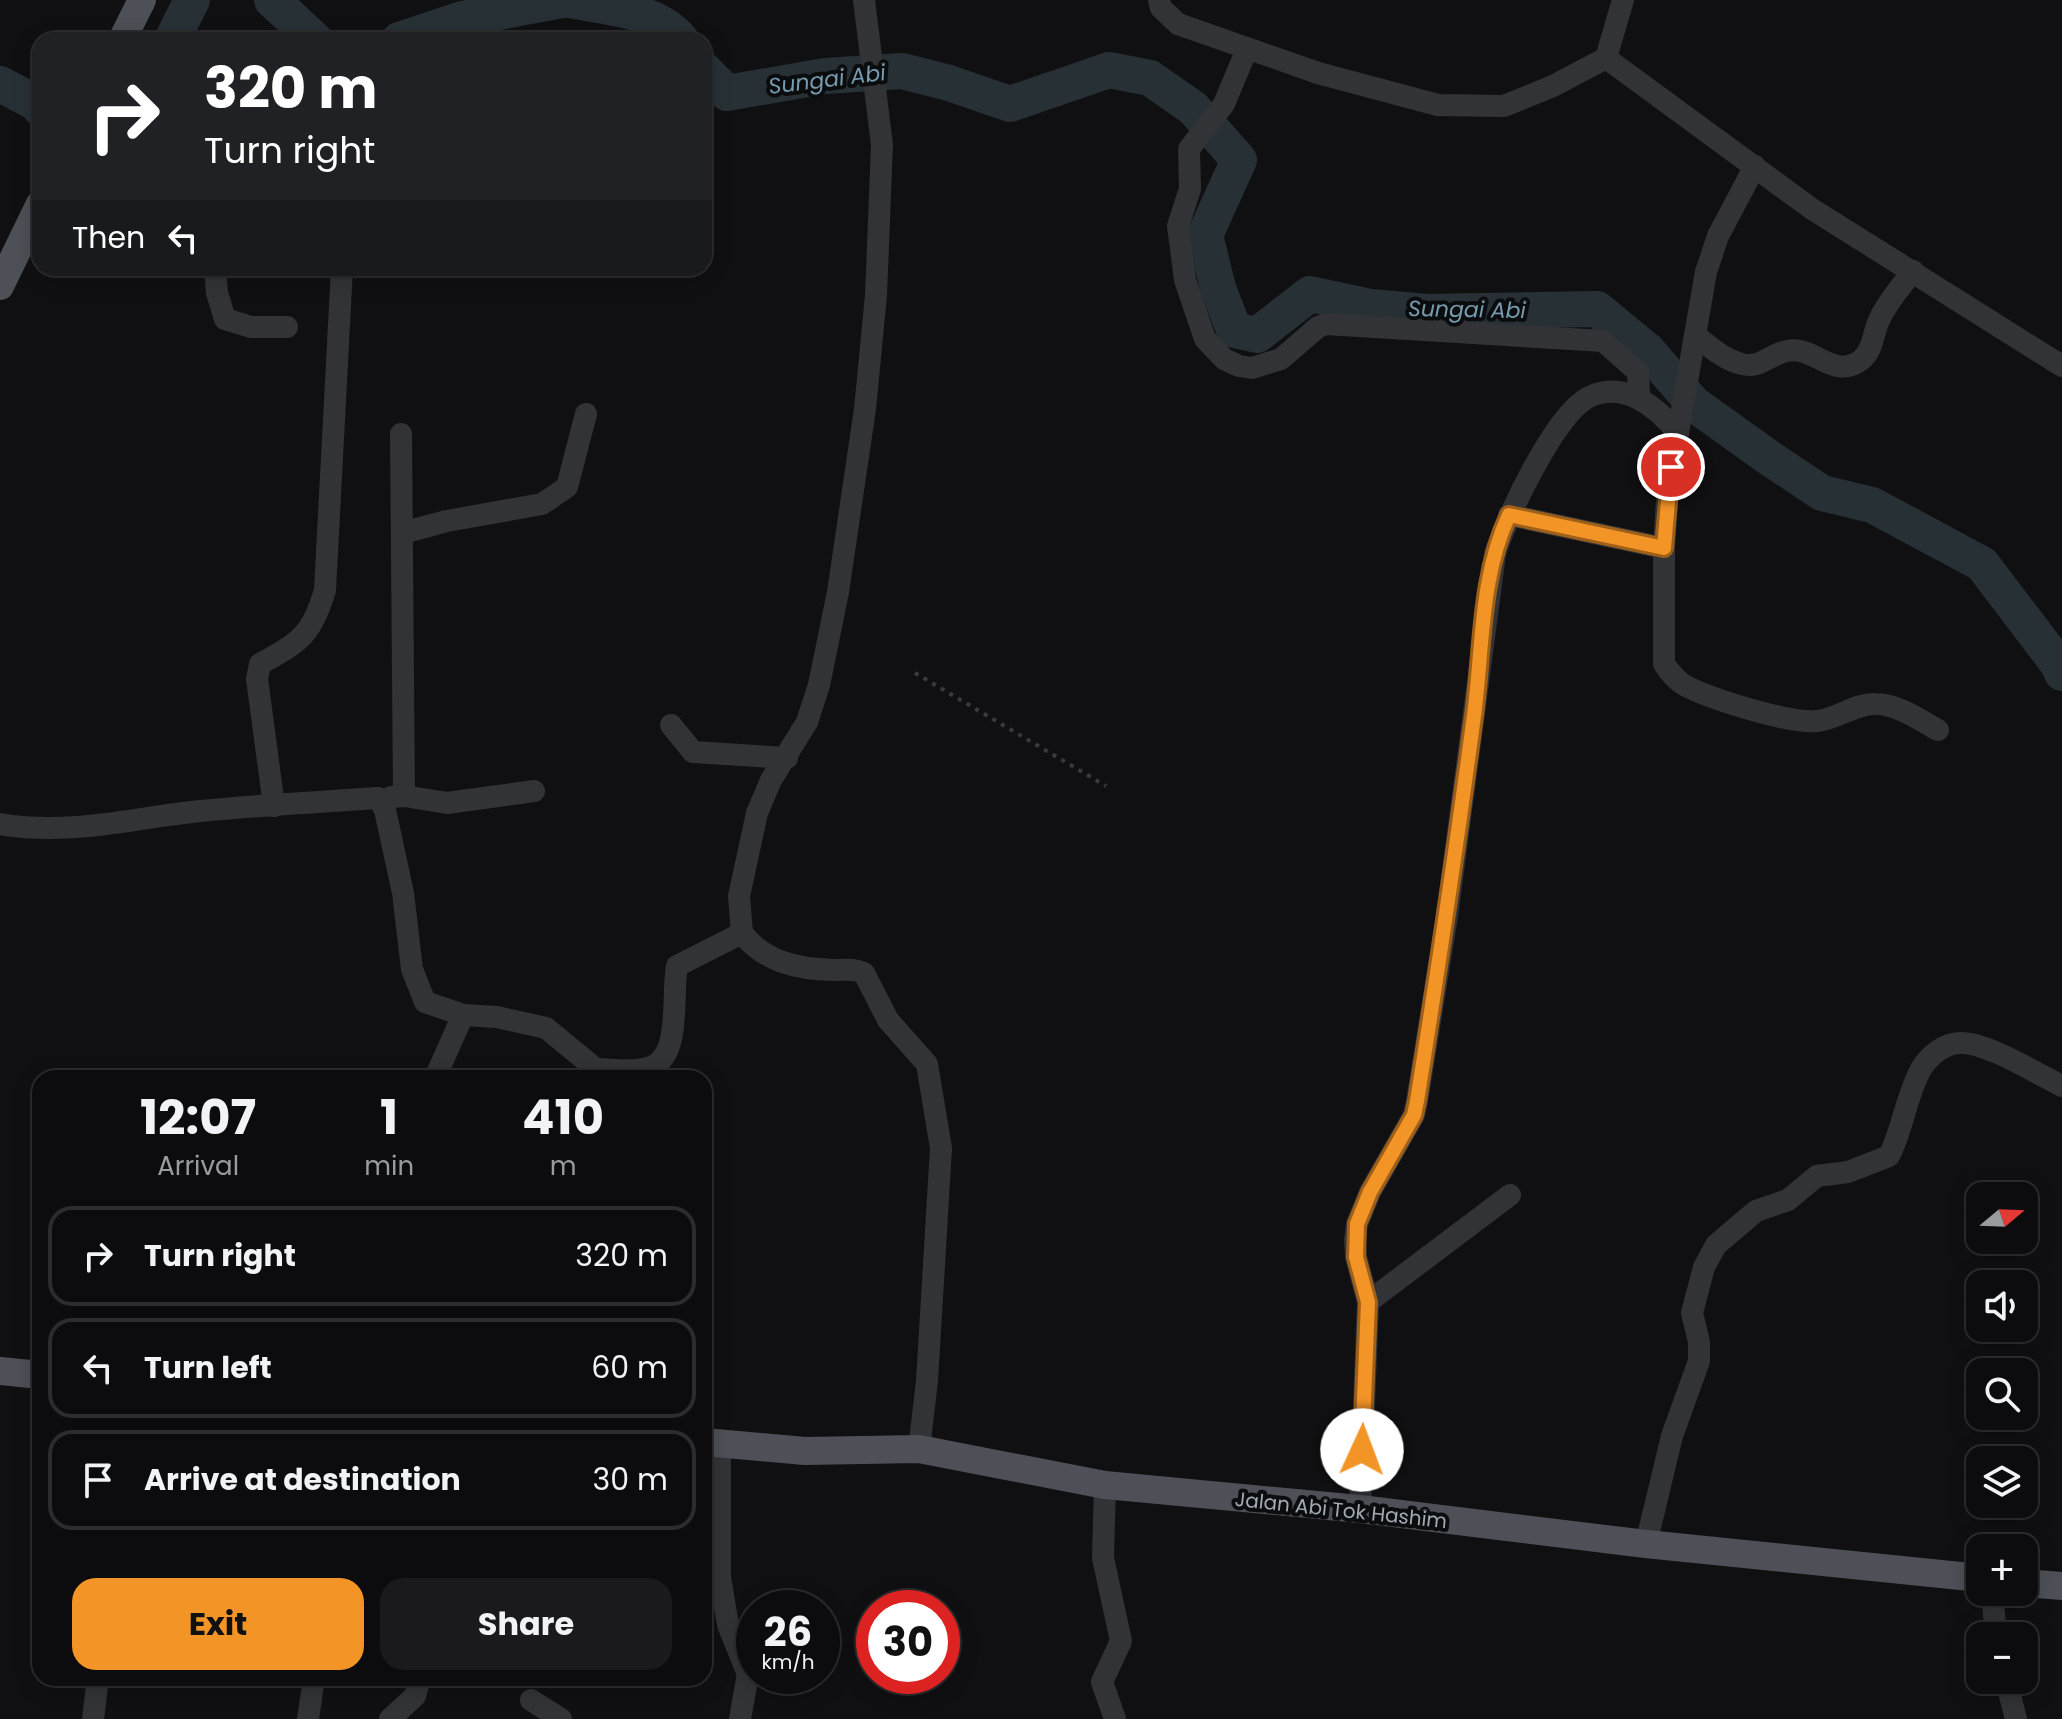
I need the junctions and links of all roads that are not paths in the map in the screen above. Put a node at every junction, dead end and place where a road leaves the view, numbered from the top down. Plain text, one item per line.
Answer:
1 (142, 0) edge
2 (1159, 0) edge
3 (1623, 0) edge
4 (865, 6) edge
5 (126, 32) edge
6 (1247, 49) junction
7 (1606, 58) junction
8 (1755, 166) junction
9 (32, 220) edge
10 (1913, 271) junction
11 (216, 276) edge
12 (342, 276) edge
13 (0, 286) edge
14 (287, 327) dead end
15 (1695, 335) junction
16 (2062, 366) edge
17 (1639, 396) junction
18 (586, 414) dead end
19 (1678, 433) junction
20 (401, 434) dead end
21 (1509, 515) junction
22 (402, 533) junction
23 (1664, 548) junction
24 (671, 725) dead end
25 (1938, 730) dead end
26 (787, 758) junction
27 (534, 791) dead end
28 (404, 796) junction
29 (378, 798) junction
30 (274, 806) junction
31 (0, 824) edge
32 (742, 933) junction
33 (463, 1015) junction
34 (439, 1070) edge
35 (587, 1070) edge
36 (633, 1070) edge
37 (2062, 1086) edge
38 (1510, 1195) dead end
39 (1368, 1302) junction
40 (0, 1371) edge
41 (32, 1374) edge
42 (712, 1443) edge
43 (919, 1449) junction
44 (1105, 1485) junction
45 (1360, 1509) junction
46 (1646, 1544) junction
47 (1966, 1577) edge
48 (2038, 1584) edge
49 (2062, 1586) edge
50 (97, 1686) edge
51 (313, 1686) edge
52 (418, 1686) edge
53 (2010, 1694) edge
54 (531, 1700) dead end
55 (93, 1719) edge
56 (308, 1719) edge
57 (390, 1719) edge
58 (561, 1719) edge
59 (740, 1719) edge
60 (1115, 1719) edge
61 (2016, 1719) edge

1 - 5 main road
2 - 6 street
3 - 7 street
4 - 26 street
6 - 7 street
6 - 17 street
7 - 8 street
8 - 10 street
8 - 15 street
9 - 13 main road
10 - 15 street
10 - 16 street
11 - 14 street
12 - 30 street
15 - 19 street
17 - 19 street
17 - 21 street
18 - 22 street
19 - 23 street
20 - 22 street
21 - 23 street
21 - 39 street
22 - 28 street
23 - 25 street
24 - 26 street
26 - 32 street
27 - 28 street
28 - 29 street
29 - 30 street
29 - 33 street
30 - 31 street
32 - 36 street
32 - 43 street
33 - 34 street
33 - 35 street
37 - 46 street
38 - 39 street
39 - 45 street
40 - 41 main road
42 - 43 main road, Jalan Abi Tok Hashim
42 - 59 street
43 - 44 main road, Jalan Abi Tok Hashim
44 - 45 main road, Jalan Abi Tok Hashim
44 - 60 street
45 - 46 main road, Jalan Abi Tok Hashim
46 - 47 main road, Jalan Abi Tok Hashim
48 - 49 main road
50 - 55 street
51 - 56 street
52 - 57 street
53 - 61 street
54 - 58 street

